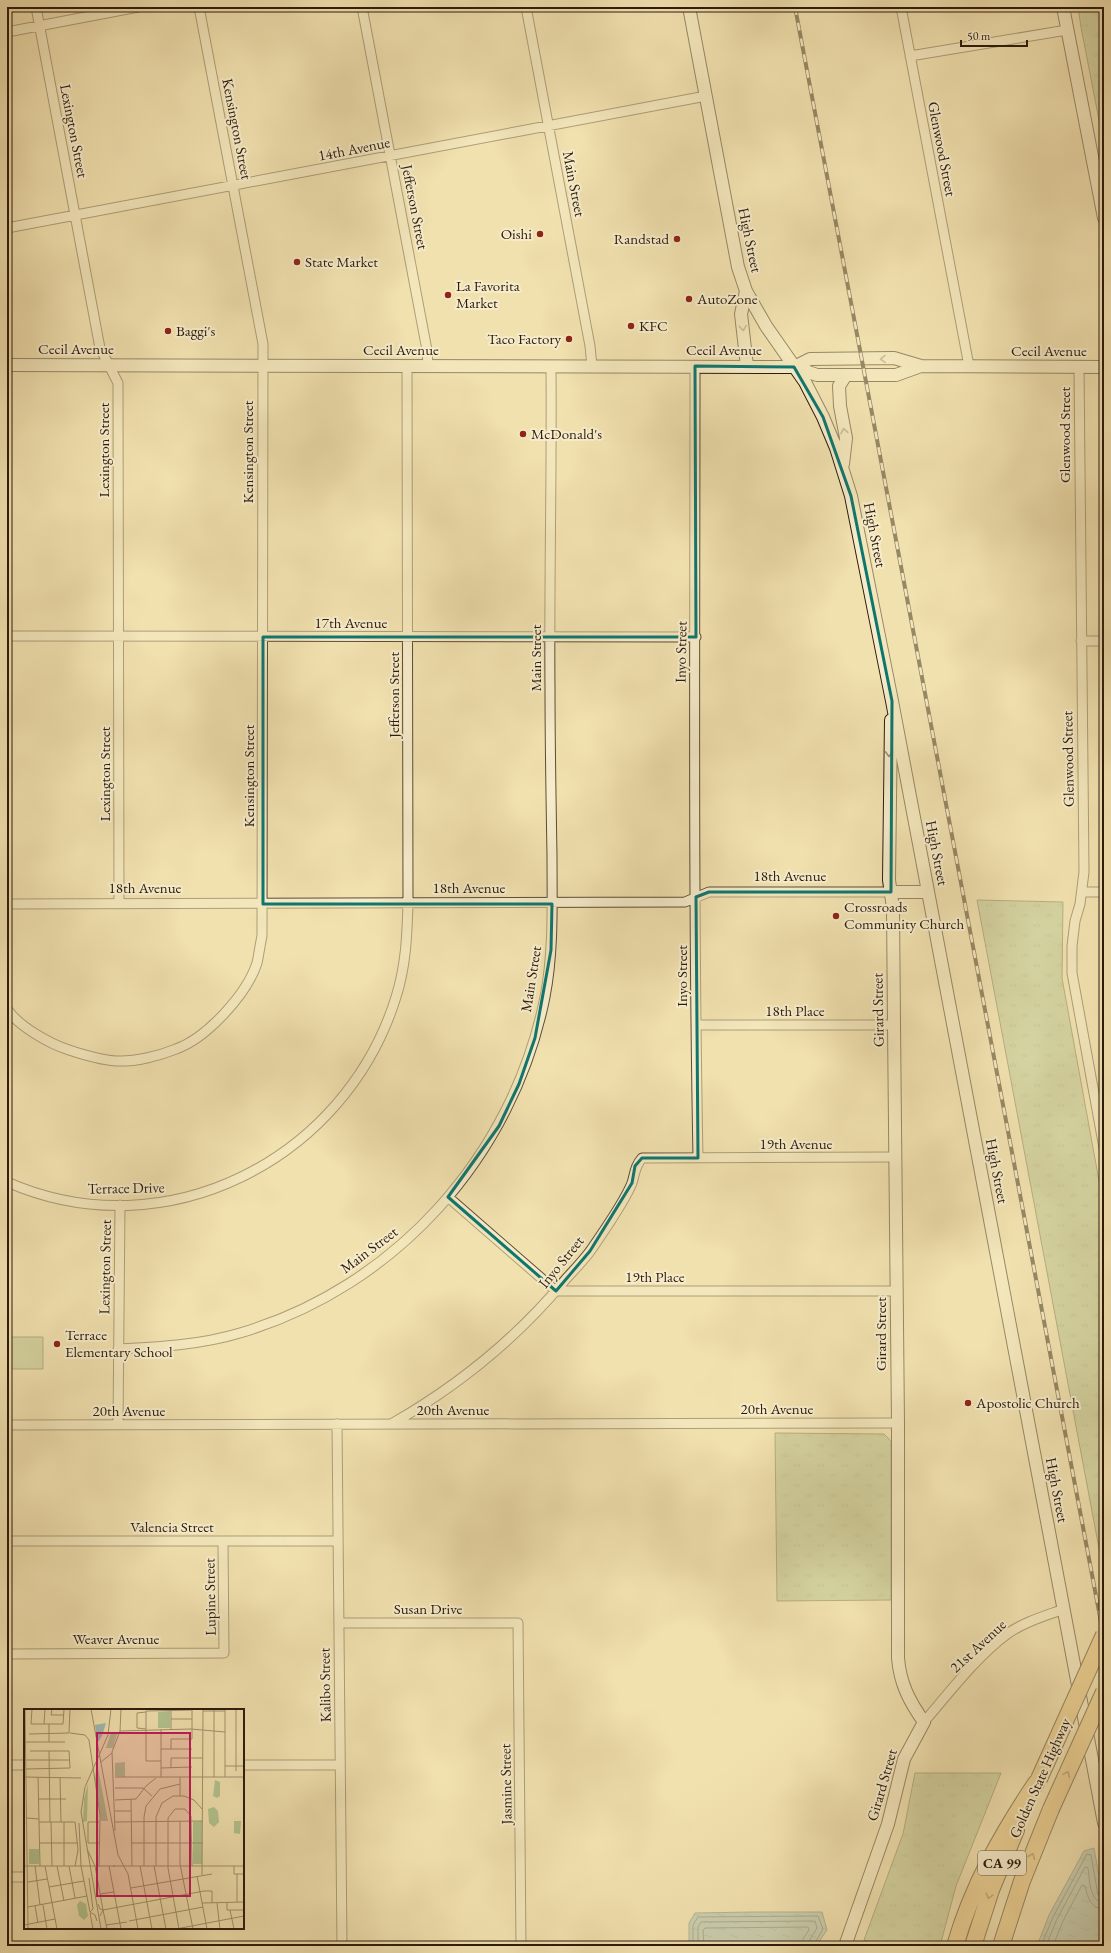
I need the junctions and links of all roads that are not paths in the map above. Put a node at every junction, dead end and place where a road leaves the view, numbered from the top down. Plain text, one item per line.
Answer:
1 (36, 7) edge
2 (138, 7) edge
3 (199, 7) edge
4 (362, 7) edge
5 (526, 7) edge
6 (689, 7) edge
7 (901, 7) edge
8 (1063, 7) edge
9 (39, 26) junction
10 (1067, 30) junction
11 (7, 32) edge
12 (910, 56) junction
13 (706, 96) junction
14 (549, 126) junction
15 (391, 156) junction
16 (234, 186) junction
17 (75, 215) junction
18 (1104, 218) edge
19 (7, 228) edge
20 (746, 291) junction
21 (7, 365) edge
22 (109, 366) junction
23 (263, 366) junction
24 (407, 366) junction
25 (428, 366) junction
26 (551, 366) junction
27 (592, 366) junction
28 (695, 366) junction
29 (747, 366) junction
30 (921, 366) junction
31 (969, 366) junction
32 (794, 367) junction
33 (1079, 367) junction
34 (1104, 367) edge
35 (846, 375) junction
36 (843, 469) junction
37 (7, 636) edge
38 (118, 636) junction
39 (263, 637) junction
40 (407, 637) junction
41 (549, 637) junction
42 (696, 637) junction
43 (1081, 641) junction
44 (1104, 641) edge
45 (892, 701) junction
46 (890, 892) junction
47 (928, 892) junction
48 (1082, 892) junction
49 (1104, 892) edge
50 (696, 897) junction
51 (119, 903) junction
52 (7, 904) edge
53 (263, 904) junction
54 (408, 904) junction
55 (552, 904) junction
56 (7, 1009) edge
57 (696, 1025) junction
58 (894, 1025) junction
59 (1104, 1148) edge
60 (895, 1157) junction
61 (698, 1158) junction
62 (7, 1182) edge
63 (448, 1197) junction
64 (120, 1205) junction
65 (556, 1291) junction
66 (897, 1291) junction
67 (118, 1349) junction
68 (898, 1423) junction
69 (337, 1424) junction
70 (392, 1424) junction
71 (7, 1425) edge
72 (118, 1425) junction
73 (7, 1541) edge
74 (223, 1541) junction
75 (338, 1541) junction
76 (1064, 1609) junction
77 (518, 1622) joint
78 (339, 1623) junction
79 (1104, 1635) edge
80 (224, 1653) joint
81 (7, 1654) edge
82 (1104, 1692) edge
83 (924, 1722) junction
84 (244, 1765) edge
85 (340, 1765) junction
86 (7, 1766) edge
87 (24, 1766) edge
88 (1037, 1781) junction
89 (1104, 1823) edge
90 (7, 1877) edge
91 (24, 1877) edge
92 (342, 1946) edge
93 (521, 1946) edge
94 (845, 1946) edge
95 (955, 1946) edge
96 (973, 1946) edge
97 (1001, 1946) edge

1 - 9 street, Lexington Street
2 - 9 street
3 - 16 street, Kensington Street
4 - 15 street, Jefferson Street
5 - 14 street, Main Street
6 - 13 main road, High Street
7 - 12 street, Glenwood Street
8 - 10 main road
9 - 11 street
9 - 17 street, Lexington Street
10 - 12 street
10 - 18 main road
12 - 31 street, Glenwood Street
13 - 14 street, 14th Avenue
13 - 20 main road, High Street
14 - 15 street, 14th Avenue
14 - 27 street, Main Street
15 - 16 street, 14th Avenue
15 - 25 street, Jefferson Street
16 - 17 street, 14th Avenue
16 - 23 street, Kensington Street
17 - 19 street, 14th Avenue
17 - 22 street, Lexington Street
20 -> 29 main road
20 - 32 main road, High Street
21 - 22 main road, Cecil Avenue
22 - 23 main road, Cecil Avenue
22 - 38 street, Lexington Street
23 - 24 main road, Cecil Avenue
23 - 39 street, Kensington Street
24 - 25 main road, Cecil Avenue
24 - 40 street, Jefferson Street
25 - 26 main road, Cecil Avenue
26 - 27 main road, Cecil Avenue
26 - 41 street, Main Street
27 - 28 main road, Cecil Avenue
28 - 29 main road, Cecil Avenue
28 - 42 street, Inyo Street
29 - 32 main road, Cecil Avenue
30 - 31 main road, Cecil Avenue
30 -> 32 main road, Cecil Avenue
30 - 35 main road, Cecil Avenue
31 - 33 main road, Cecil Avenue
32 - 35 main road, Cecil Avenue
32 - 36 main road, High Street
33 - 34 main road, Cecil Avenue
33 - 43 street, Glenwood Street
36 -> 35 main road
36 - 45 main road, High Street
37 - 38 street, 17th Avenue
38 - 39 street, 17th Avenue
38 - 51 street, Lexington Street
39 - 40 street, 17th Avenue
39 - 53 street, Kensington Street
40 - 41 street, 17th Avenue
40 - 54 street, Jefferson Street
41 - 42 street, 17th Avenue
41 - 55 street, Main Street
42 - 50 street, Inyo Street
43 - 44 street
43 - 48 street, Glenwood Street
45 -> 46 main road, Girard Street
45 - 47 main road, High Street
46 - 47 main road, 18th Avenue
46 - 50 street, 18th Avenue
46 - 58 main road, Girard Street
47 - 76 main road, High Street
48 - 49 street
48 - 59 street, Glenwood Street
50 - 55 street, 18th Avenue
50 - 57 street, Inyo Street
51 - 52 street, 18th Avenue
51 - 53 street, 18th Avenue
53 - 54 street, 18th Avenue
53 - 56 street, Kensington Street
54 - 55 street, 18th Avenue
54 - 64 street, Terrace Drive
55 - 63 street, Main Street
57 - 58 street, 18th Place
57 - 61 street, Inyo Street
58 - 60 main road, Girard Street
60 - 61 street, 19th Avenue
60 - 66 main road, Girard Street
61 - 65 street, Inyo Street
62 - 64 street, Terrace Drive
63 - 65 street
63 - 67 street, Main Street
64 - 67 street, Lexington Street
65 - 66 street, 19th Place
65 - 70 street, Inyo Street
66 - 68 main road, Girard Street
67 - 72 street, Lexington Street
68 - 70 street, 20th Avenue
68 - 83 main road, Girard Street
69 - 70 street, 20th Avenue
69 - 72 street, 20th Avenue
69 - 75 street, Kalibo Street
71 - 72 street, 20th Avenue
73 - 74 street, Valencia Street
74 - 75 street, Valencia Street
74 - 80 street, Lupine Street
75 - 78 street, Kalibo Street
76 - 83 street, 21st Avenue
76 - 89 main road, High Street
77 - 78 street, Susan Drive
77 - 93 street, Jasmine Street
78 - 85 street, Kalibo Street
79 - 88 highway, Golden State Highway / CA 99, bridge
80 - 81 street, Weaver Avenue
97 -> 82 highway, Golden State Highway / CA 99, bridge
83 - 94 main road, Girard Street
84 - 85 street
85 - 92 street, Kalibo Street
86 - 87 street
88 - 95 highway
88 -> 96 highway, Golden State Highway / CA 99
90 - 91 street

